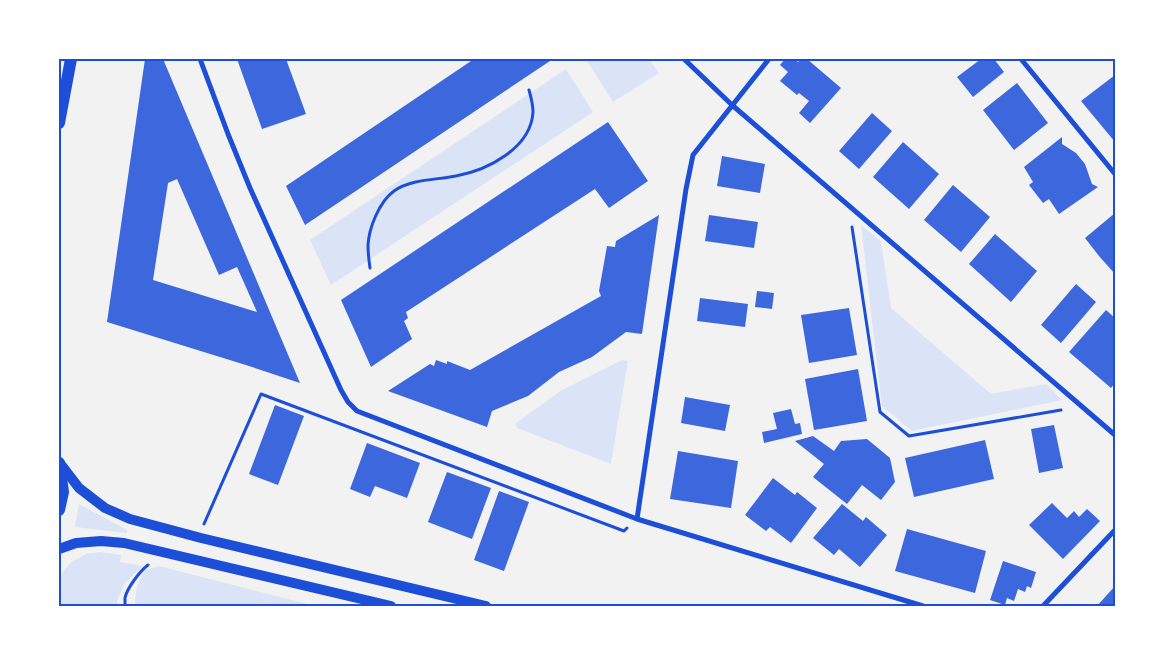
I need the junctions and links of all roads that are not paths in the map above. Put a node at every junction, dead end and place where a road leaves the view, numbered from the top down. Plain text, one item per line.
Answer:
1 (70, 59) edge
2 (200, 59) edge
3 (684, 59) edge
4 (769, 59) edge
5 (1021, 59) edge
6 (732, 105) junction
7 (59, 123) edge
8 (1115, 174) edge
9 (1115, 435) edge
10 (59, 463) edge
11 (59, 510) edge
12 (638, 519) junction
13 (1115, 530) edge
14 (59, 549) edge
15 (391, 606) edge
16 (486, 606) edge
17 (923, 606) edge
18 (1043, 606) edge

1 - 7 main road
2 - 12 street
3 - 6 street
4 - 6 street
5 - 8 street
6 - 9 street
6 - 12 street
10 - 11 main road
10 - 16 main road
12 - 17 street
13 - 18 street
14 - 15 main road

